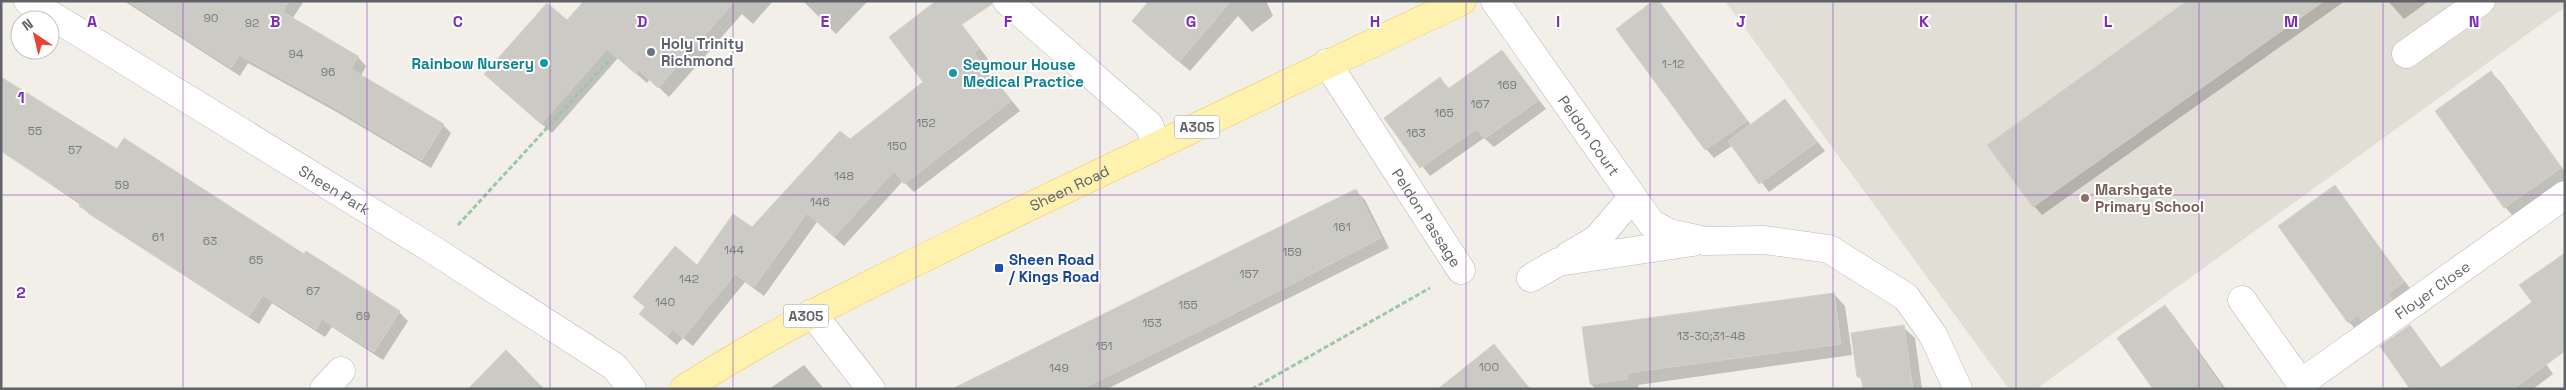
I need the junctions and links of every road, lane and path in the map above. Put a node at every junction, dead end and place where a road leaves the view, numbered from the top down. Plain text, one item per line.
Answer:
1 (28, 1) edge
2 (1007, 1) edge
3 (1462, 1) edge
4 (1495, 1) edge
5 (2481, 1) edge
6 (2406, 54) dead end
7 (610, 58) dead end
8 (1327, 63) junction
9 (1158, 146) junction
10 (2565, 195) edge
11 (1632, 198) junction
12 (1705, 241) junction
13 (435, 250) junction
14 (1558, 262) junction
15 (1461, 270) joint
16 (1531, 278) dead end
17 (2242, 300) dead end
18 (812, 313) junction
19 (2303, 386) edge
20 (632, 389) edge
21 (684, 389) edge
22 (871, 389) edge
23 (1252, 389) edge
24 (1958, 389) edge

1 - 13 street, Sheen Park
2 - 9 street
3 - 8 main road, Sheen Road / A305
4 - 11 street, Peldon Court
5 - 6 street
7 - 13 path
8 - 9 main road, Sheen Road / A305
8 - 15 street, Peldon Passage
9 - 18 main road, Sheen Road / A305
10 - 19 street, Floyer Close
11 - 12 street, Peldon Court
11 - 14 street
12 - 14 street, Peldon Court
12 - 24 street, Peldon Court
13 - 20 street, Sheen Park
14 - 16 street, Peldon Court
15 - 23 path, Peldon Passage
17 - 19 street, Floyer Close
18 - 21 main road, Sheen Road / A305
18 - 22 street

